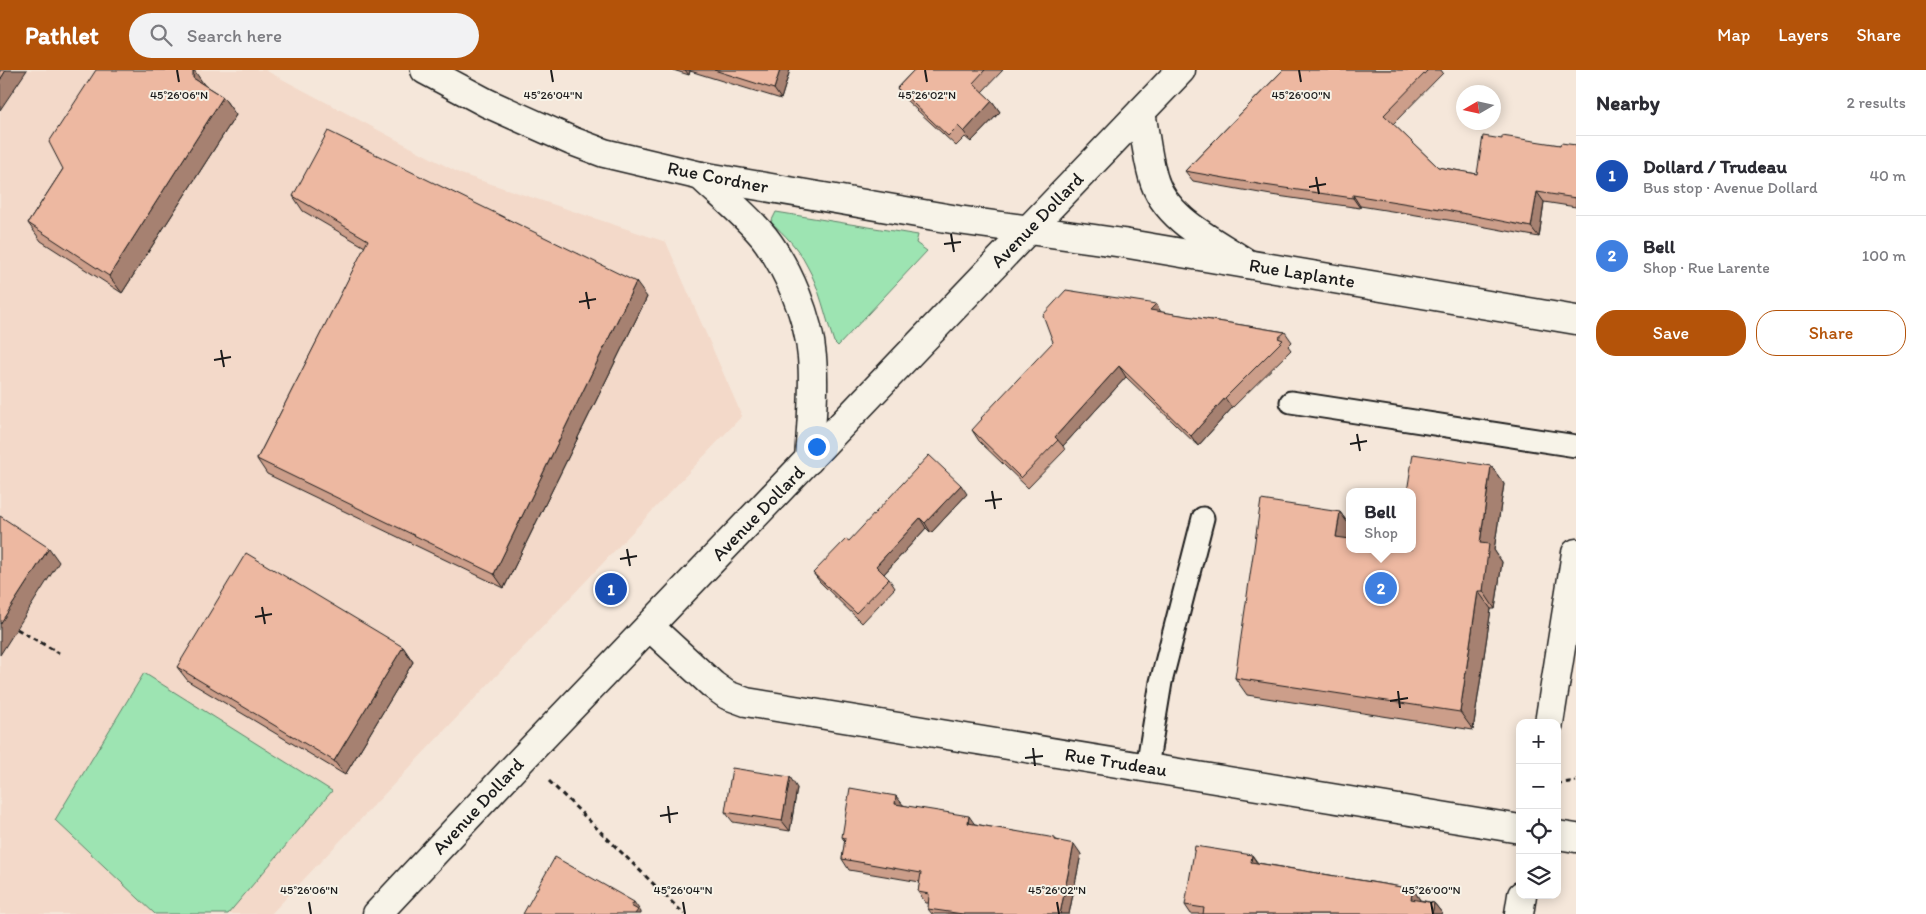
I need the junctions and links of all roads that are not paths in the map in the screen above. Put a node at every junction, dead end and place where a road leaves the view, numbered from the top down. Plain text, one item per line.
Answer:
1 (425, 70) edge
2 (1181, 70) edge
3 (1140, 112) junction
4 (702, 176) junction
5 (1027, 230) junction
6 (1248, 264) junction
7 (1576, 320) edge
8 (1291, 402) dead end
9 (1576, 446) edge
10 (809, 460) junction
11 (1203, 518) dead end
12 (1576, 553) edge
13 (650, 626) junction
14 (1550, 719) edge
15 (1147, 767) junction
16 (1516, 828) edge
17 (1561, 836) edge
18 (1576, 838) edge
19 (1521, 899) edge
20 (377, 914) edge
21 (1519, 914) edge

1 - 4 street, Rue Cordner
2 - 3 street, Avenue Dollard
3 - 5 street, Avenue Dollard
3 - 6 street
4 - 5 street, Rue Cordner
4 - 10 street
5 - 6 street, Rue Laplante
5 - 10 street, Avenue Dollard
6 - 7 street, Rue Laplante
8 - 9 lane
10 - 13 street, Avenue Dollard
11 - 15 lane
12 - 14 street
13 - 15 street, Rue Trudeau
13 - 20 street, Avenue Dollard
15 - 16 street, Rue Trudeau
17 - 18 street
19 - 21 street

